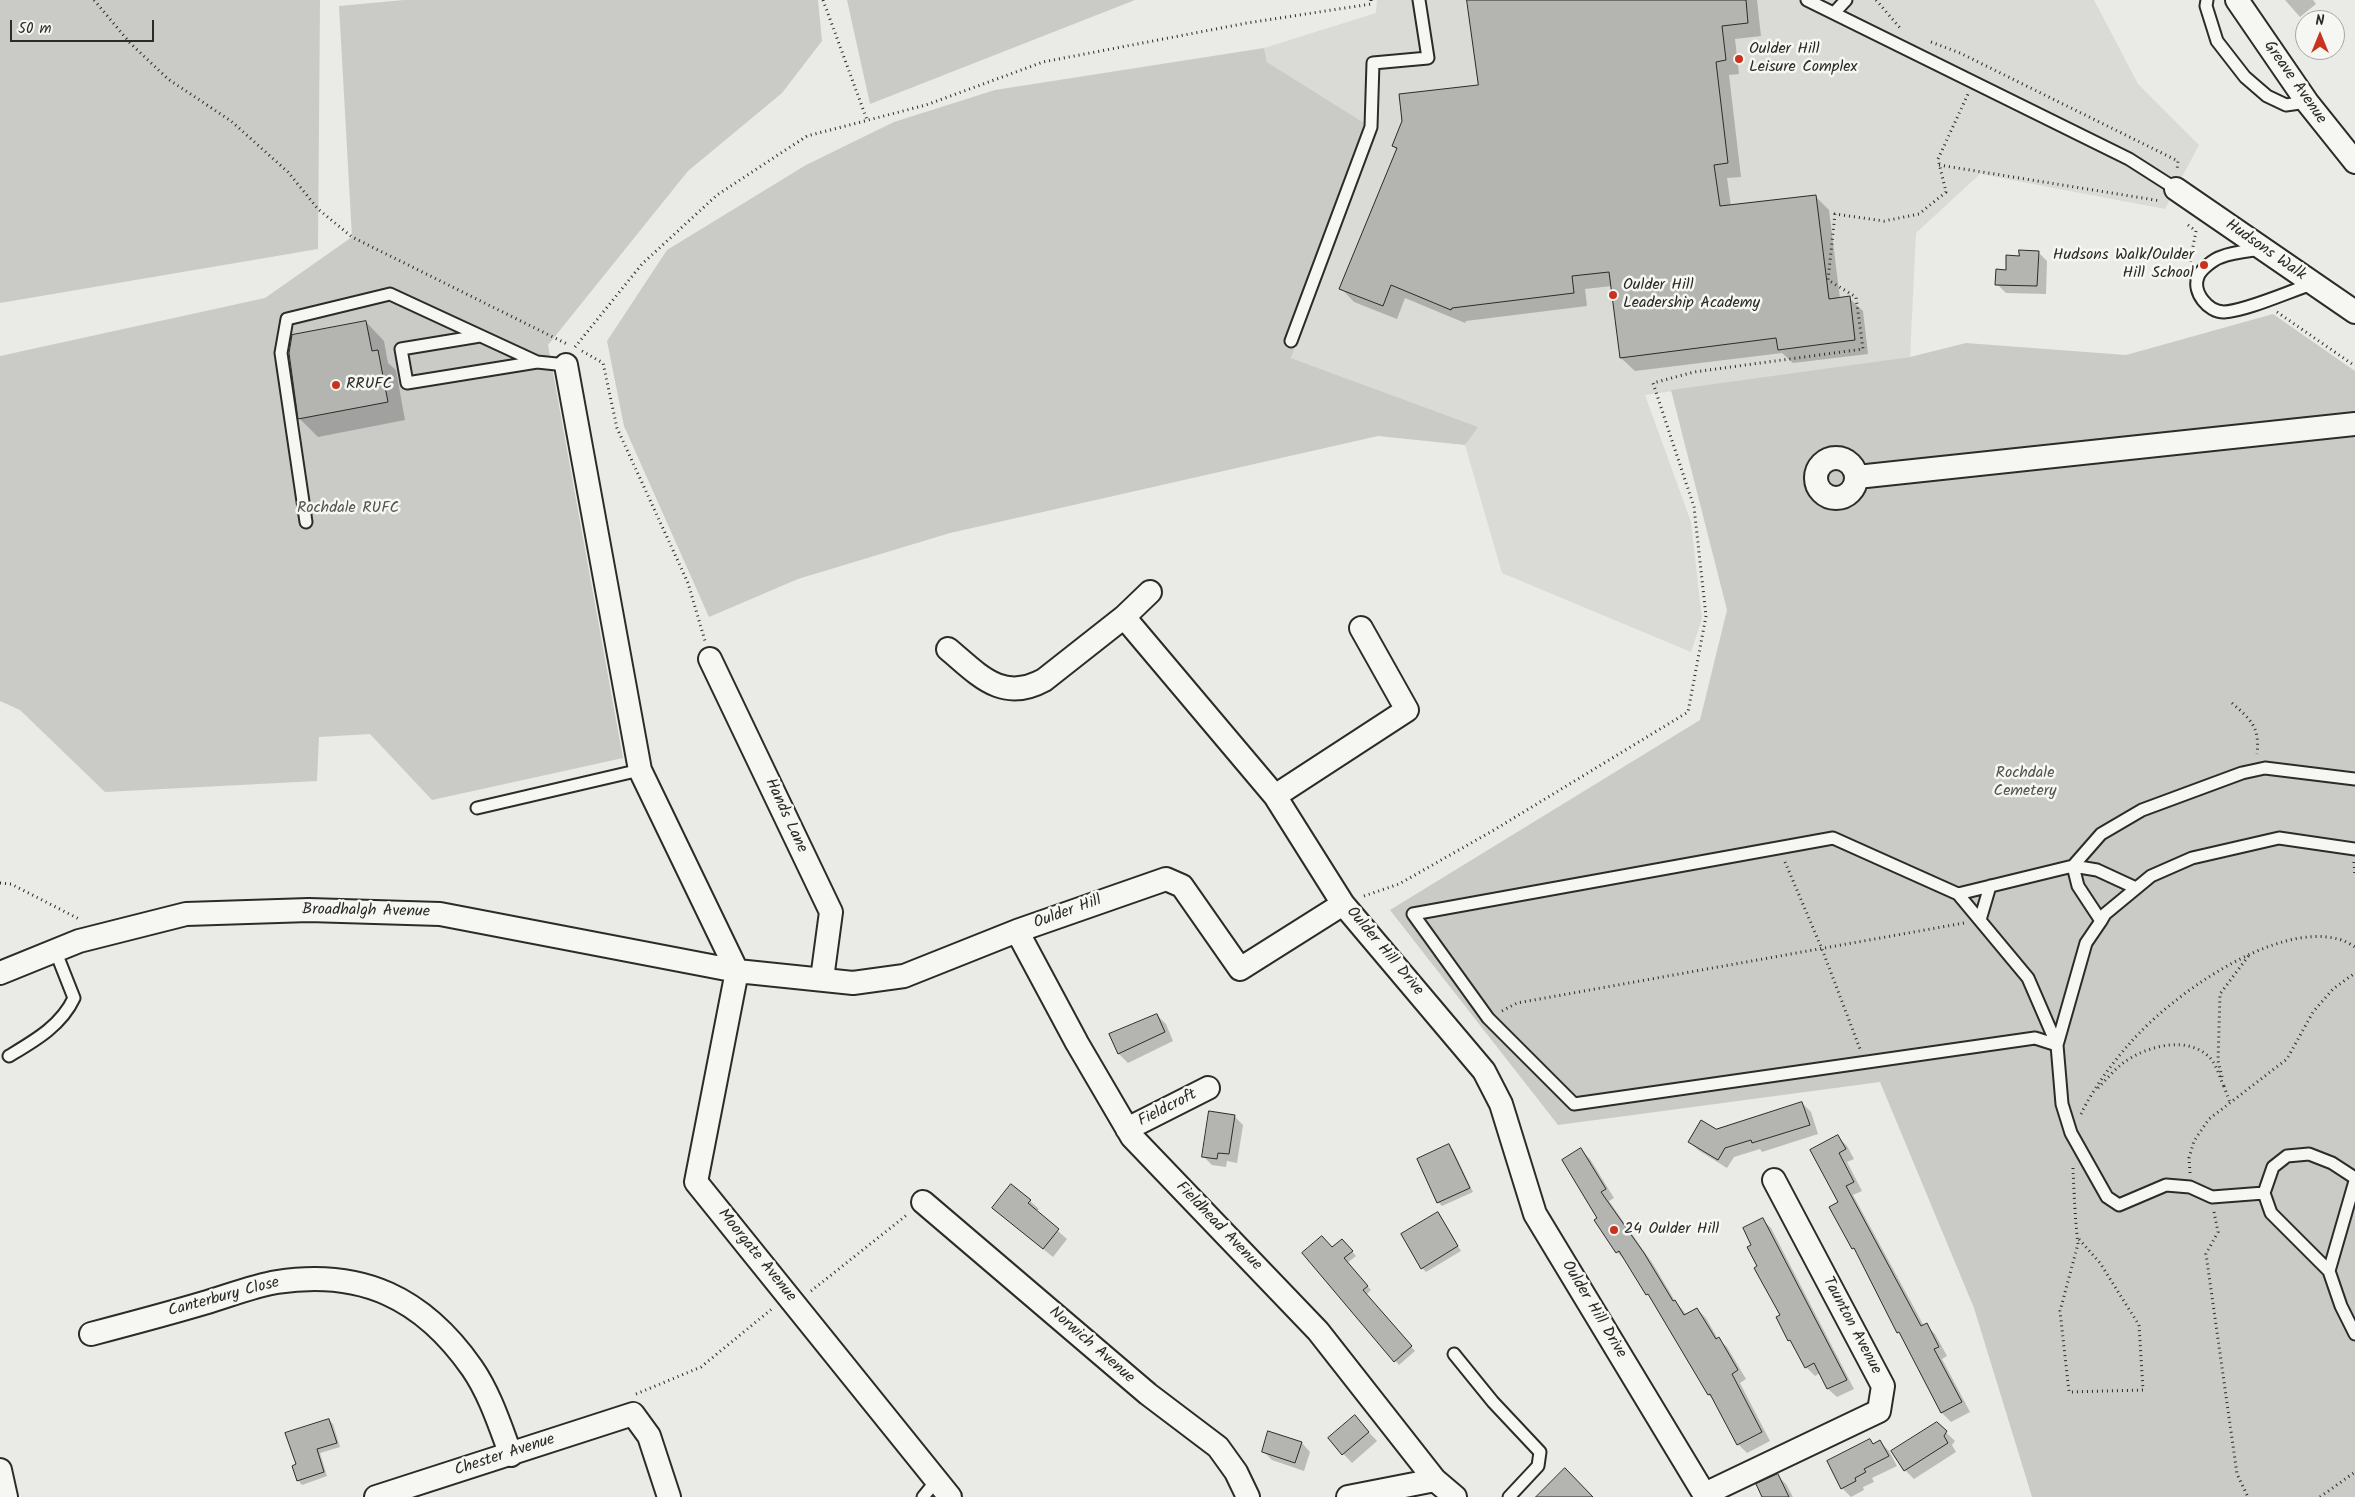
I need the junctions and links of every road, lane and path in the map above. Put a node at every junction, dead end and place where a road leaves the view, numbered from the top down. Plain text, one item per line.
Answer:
1 (94, 0) edge
2 (823, 0) edge
3 (1371, 0) edge
4 (1419, 0) edge
5 (1807, 0) edge
6 (1846, 0) edge
7 (1876, 0) edge
8 (2207, 0) edge
9 (2237, 0) edge
10 (1834, 13) junction
11 (1904, 33) dead end
12 (1923, 40) dead end
13 (1982, 64) junction
14 (1973, 82) junction
15 (2307, 102) junction
16 (867, 120) junction
17 (2355, 162) edge
18 (1939, 165) junction
19 (2169, 195) junction
20 (2182, 219) dead end
21 (2262, 249) junction
22 (2188, 268) dead end
23 (2312, 284) junction
24 (2274, 310) dead end
25 (2355, 312) edge
26 (480, 336) junction
27 (1291, 341) dead end
28 (570, 356) junction
29 (537, 362) junction
30 (2355, 366) edge
31 (2355, 424) edge
32 (1857, 477) dead end
33 (306, 522) dead end
34 (1150, 592) dead end
35 (1124, 616) junction
36 (1361, 628) dead end
37 (948, 649) dead end
38 (710, 659) joint
39 (2232, 703) dead end
40 (640, 770) junction
41 (2256, 770) junction
42 (2355, 779) edge
43 (1275, 796) junction
44 (477, 808) dead end
45 (1779, 848) junction
46 (2355, 849) edge
47 (2073, 866) junction
48 (0, 883) edge
49 (1990, 886) junction
50 (2136, 888) junction
51 (1958, 894) junction
52 (1343, 904) junction
53 (1980, 920) junction
54 (2101, 921) junction
55 (1017, 932) junction
56 (108, 933) junction
57 (2355, 947) edge
58 (1822, 949) junction
59 (55, 950) junction
60 (2252, 952) junction
61 (737, 971) junction
62 (0, 972) edge
63 (2355, 973) edge
64 (822, 979) junction
65 (1488, 1018) junction
66 (2057, 1045) junction
67 (9, 1056) dead end
68 (1865, 1062) junction
69 (2224, 1086) junction
70 (1208, 1088) dead end
71 (2092, 1095) junction
72 (2230, 1103) junction
73 (1127, 1129) junction
74 (2071, 1133) junction
75 (2355, 1179) edge
76 (1774, 1180) dead end
77 (2190, 1187) junction
78 (2264, 1194) junction
79 (2212, 1197) junction
80 (924, 1202) joint
81 (2077, 1238) junction
82 (2329, 1272) junction
83 (792, 1300) junction
84 (91, 1334) dead end
85 (2355, 1334) edge
86 (1454, 1354) dead end
87 (634, 1414) junction
88 (511, 1454) junction
89 (0, 1470) edge
90 (2355, 1472) edge
91 (1435, 1480) junction
92 (937, 1492) edge
93 (1706, 1496) edge
94 (6, 1497) edge
95 (376, 1497) edge
96 (670, 1497) edge
97 (1248, 1497) edge
98 (1348, 1497) edge
99 (1455, 1497) edge
100 (1509, 1497) edge
101 (2248, 1497) edge
102 (2320, 1497) edge

1 - 28 path
2 - 16 path
3 - 16 path
4 - 27 lane
5 - 10 lane
6 - 10 lane
7 - 11 path
8 - 15 lane
9 - 15 street, Greave Avenue
10 - 14 lane
12 - 13 path
13 - 14 path
13 - 19 path
14 - 18 path
14 - 19 lane
15 - 17 street, Greave Avenue
16 - 28 path
18 - 19 path
18 - 52 path
19 - 21 street, Hudsons Walk
20 - 22 path
21 - 23 street, Hudsons Walk
21 - 23 lane
23 - 25 street, Hudsons Walk
24 - 30 path
26 - 29 lane
26 - 29 lane
26 - 33 lane
28 - 29 lane
28 - 38 path
28 - 40 street
31 - 32 street
34 - 35 street
35 - 37 street
35 - 43 street, Oulder Hill Drive
36 - 43 street
38 - 64 street, Hands Lane
39 - 41 path
40 - 44 lane
40 - 61 street
41 - 42 lane
41 - 47 lane
43 - 52 street, Oulder Hill Drive
45 - 51 lane
45 - 58 path
45 - 65 lane
46 - 50 lane
47 - 49 lane
47 - 50 lane
47 - 54 lane
48 - 56 path
49 - 51 lane
49 - 53 lane
50 - 54 lane
51 - 53 lane
52 - 55 street, Oulder Hill
52 - 93 street, Oulder Hill Drive
53 - 58 path
53 - 66 lane
54 - 66 lane
55 - 64 street, Oulder Hill
55 - 73 street, Fieldhead Avenue
56 - 59 street, Broadhalgh Avenue
56 - 61 street, Broadhalgh Avenue
57 - 60 path
58 - 65 path
58 - 68 path
59 - 62 street, Broadhalgh Avenue
59 - 67 lane
60 - 69 path
60 - 71 path
61 - 64 street, Oulder Hill
61 - 83 street, Moorgate Avenue
63 - 72 path
65 - 68 lane
66 - 68 lane
66 - 74 lane
69 - 71 path
69 - 72 path
70 - 73 street, Fieldcroft
71 - 74 path
72 - 77 path
73 - 91 street, Fieldhead Avenue
74 - 77 lane
74 - 81 path
75 - 78 lane
75 - 82 lane
76 - 93 street, Taunton Avenue
77 - 79 lane
78 - 79 lane
78 - 82 lane
79 - 101 path
80 - 83 path
80 - 97 street, Norwich Avenue
81 - 81 path
82 - 85 lane
83 - 87 path
83 - 92 street, Moorgate Avenue
84 - 88 street, Canterbury Close
86 - 100 lane
87 - 88 street, Chester Avenue
87 - 96 street
88 - 95 street, Chester Avenue
89 - 94 street
90 - 102 path
91 - 98 street
91 - 99 street, Fieldhead Avenue

